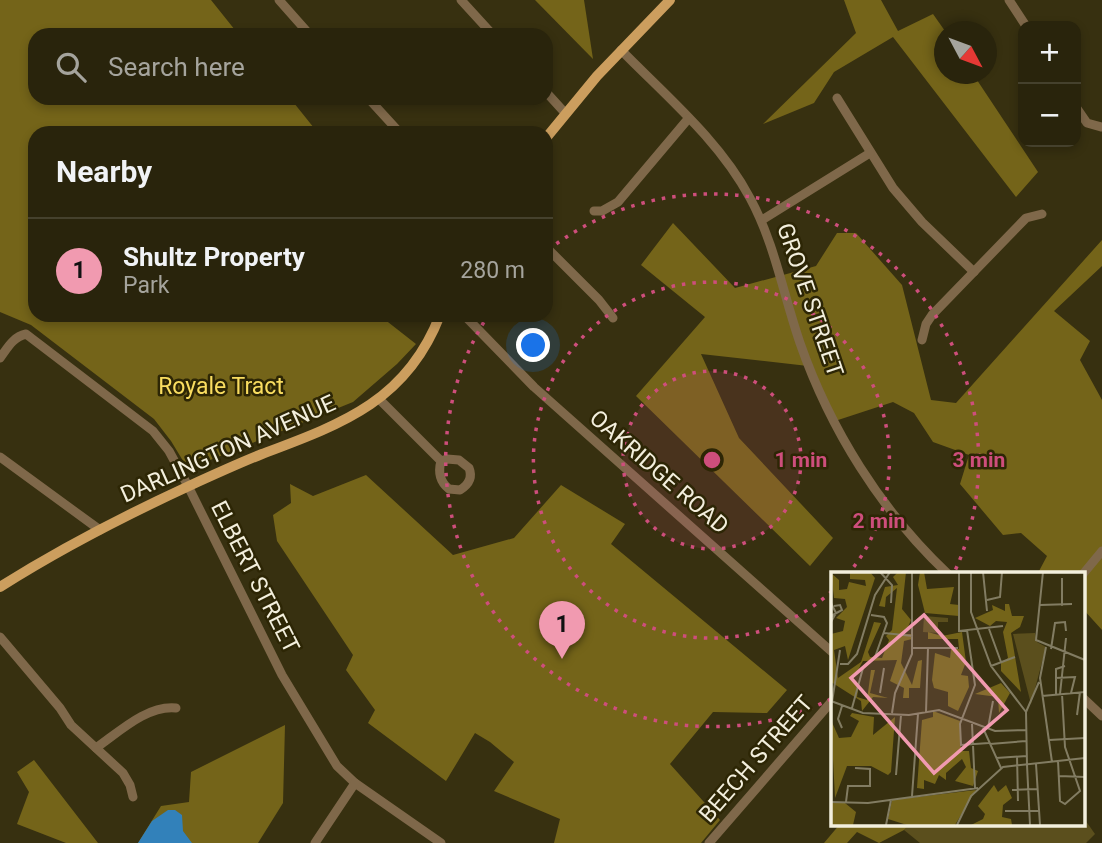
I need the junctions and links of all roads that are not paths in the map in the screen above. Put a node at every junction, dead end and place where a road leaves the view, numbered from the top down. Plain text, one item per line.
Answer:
1 (279, 0) edge
2 (461, 0) edge
3 (670, 0) edge
4 (1009, 0) edge
5 (1023, 21) edge
6 (304, 28) edge
7 (487, 28) edge
8 (621, 50) junction
9 (837, 98) dead end
10 (553, 100) edge
11 (374, 105) edge
12 (566, 114) junction
13 (1081, 114) edge
14 (688, 119) junction
15 (394, 126) edge
16 (1101, 128) edge
17 (553, 130) edge
18 (870, 153) junction
19 (594, 211) dead end
20 (1042, 214) dead end
21 (762, 220) junction
22 (553, 254) edge
23 (974, 272) junction
24 (613, 318) dead end
25 (437, 322) edge
26 (471, 322) edge
27 (922, 340) dead end
28 (0, 358) edge
29 (380, 400) junction
30 (0, 457) edge
31 (441, 461) dead end
32 (188, 486) junction
33 (100, 530) junction
34 (1102, 551) edge
35 (945, 572) edge
36 (1084, 573) edge
37 (0, 575) edge
38 (12, 579) junction
39 (0, 587) edge
40 (0, 637) edge
41 (831, 651) edge
42 (1084, 699) edge
43 (831, 702) edge
44 (176, 708) dead end
45 (1102, 716) edge
46 (96, 748) junction
47 (355, 783) junction
48 (133, 797) dead end
49 (315, 843) edge
50 (442, 843) edge
51 (709, 843) edge

1 - 6 street
2 - 7 street
3 - 8 main road
4 - 5 street
8 - 12 main road
8 - 14 street, GROVE STREET
9 - 18 street
10 - 12 street
11 - 15 street
12 - 17 main road
13 - 16 street
14 - 19 street
14 - 21 street, GROVE STREET
18 - 21 street
18 - 23 street
20 - 23 street
21 - 35 street, GROVE STREET
22 - 24 street
23 - 27 street
25 - 29 main road, DARLINGTON AVENUE
26 - 41 street, OAKRIDGE ROAD
28 - 32 street, ELBERT STREET
29 - 31 street
29 - 32 main road, DARLINGTON AVENUE
30 - 33 street
32 - 33 main road, DARLINGTON AVENUE
32 - 47 street, ELBERT STREET
33 - 38 main road, DARLINGTON AVENUE
34 - 36 street
37 - 38 street
38 - 39 main road, DARLINGTON AVENUE
40 - 46 street
42 - 45 street
43 - 51 street, BEECH STREET
44 - 46 street
46 - 48 street
47 - 49 street
47 - 50 street, ELBERT STREET

